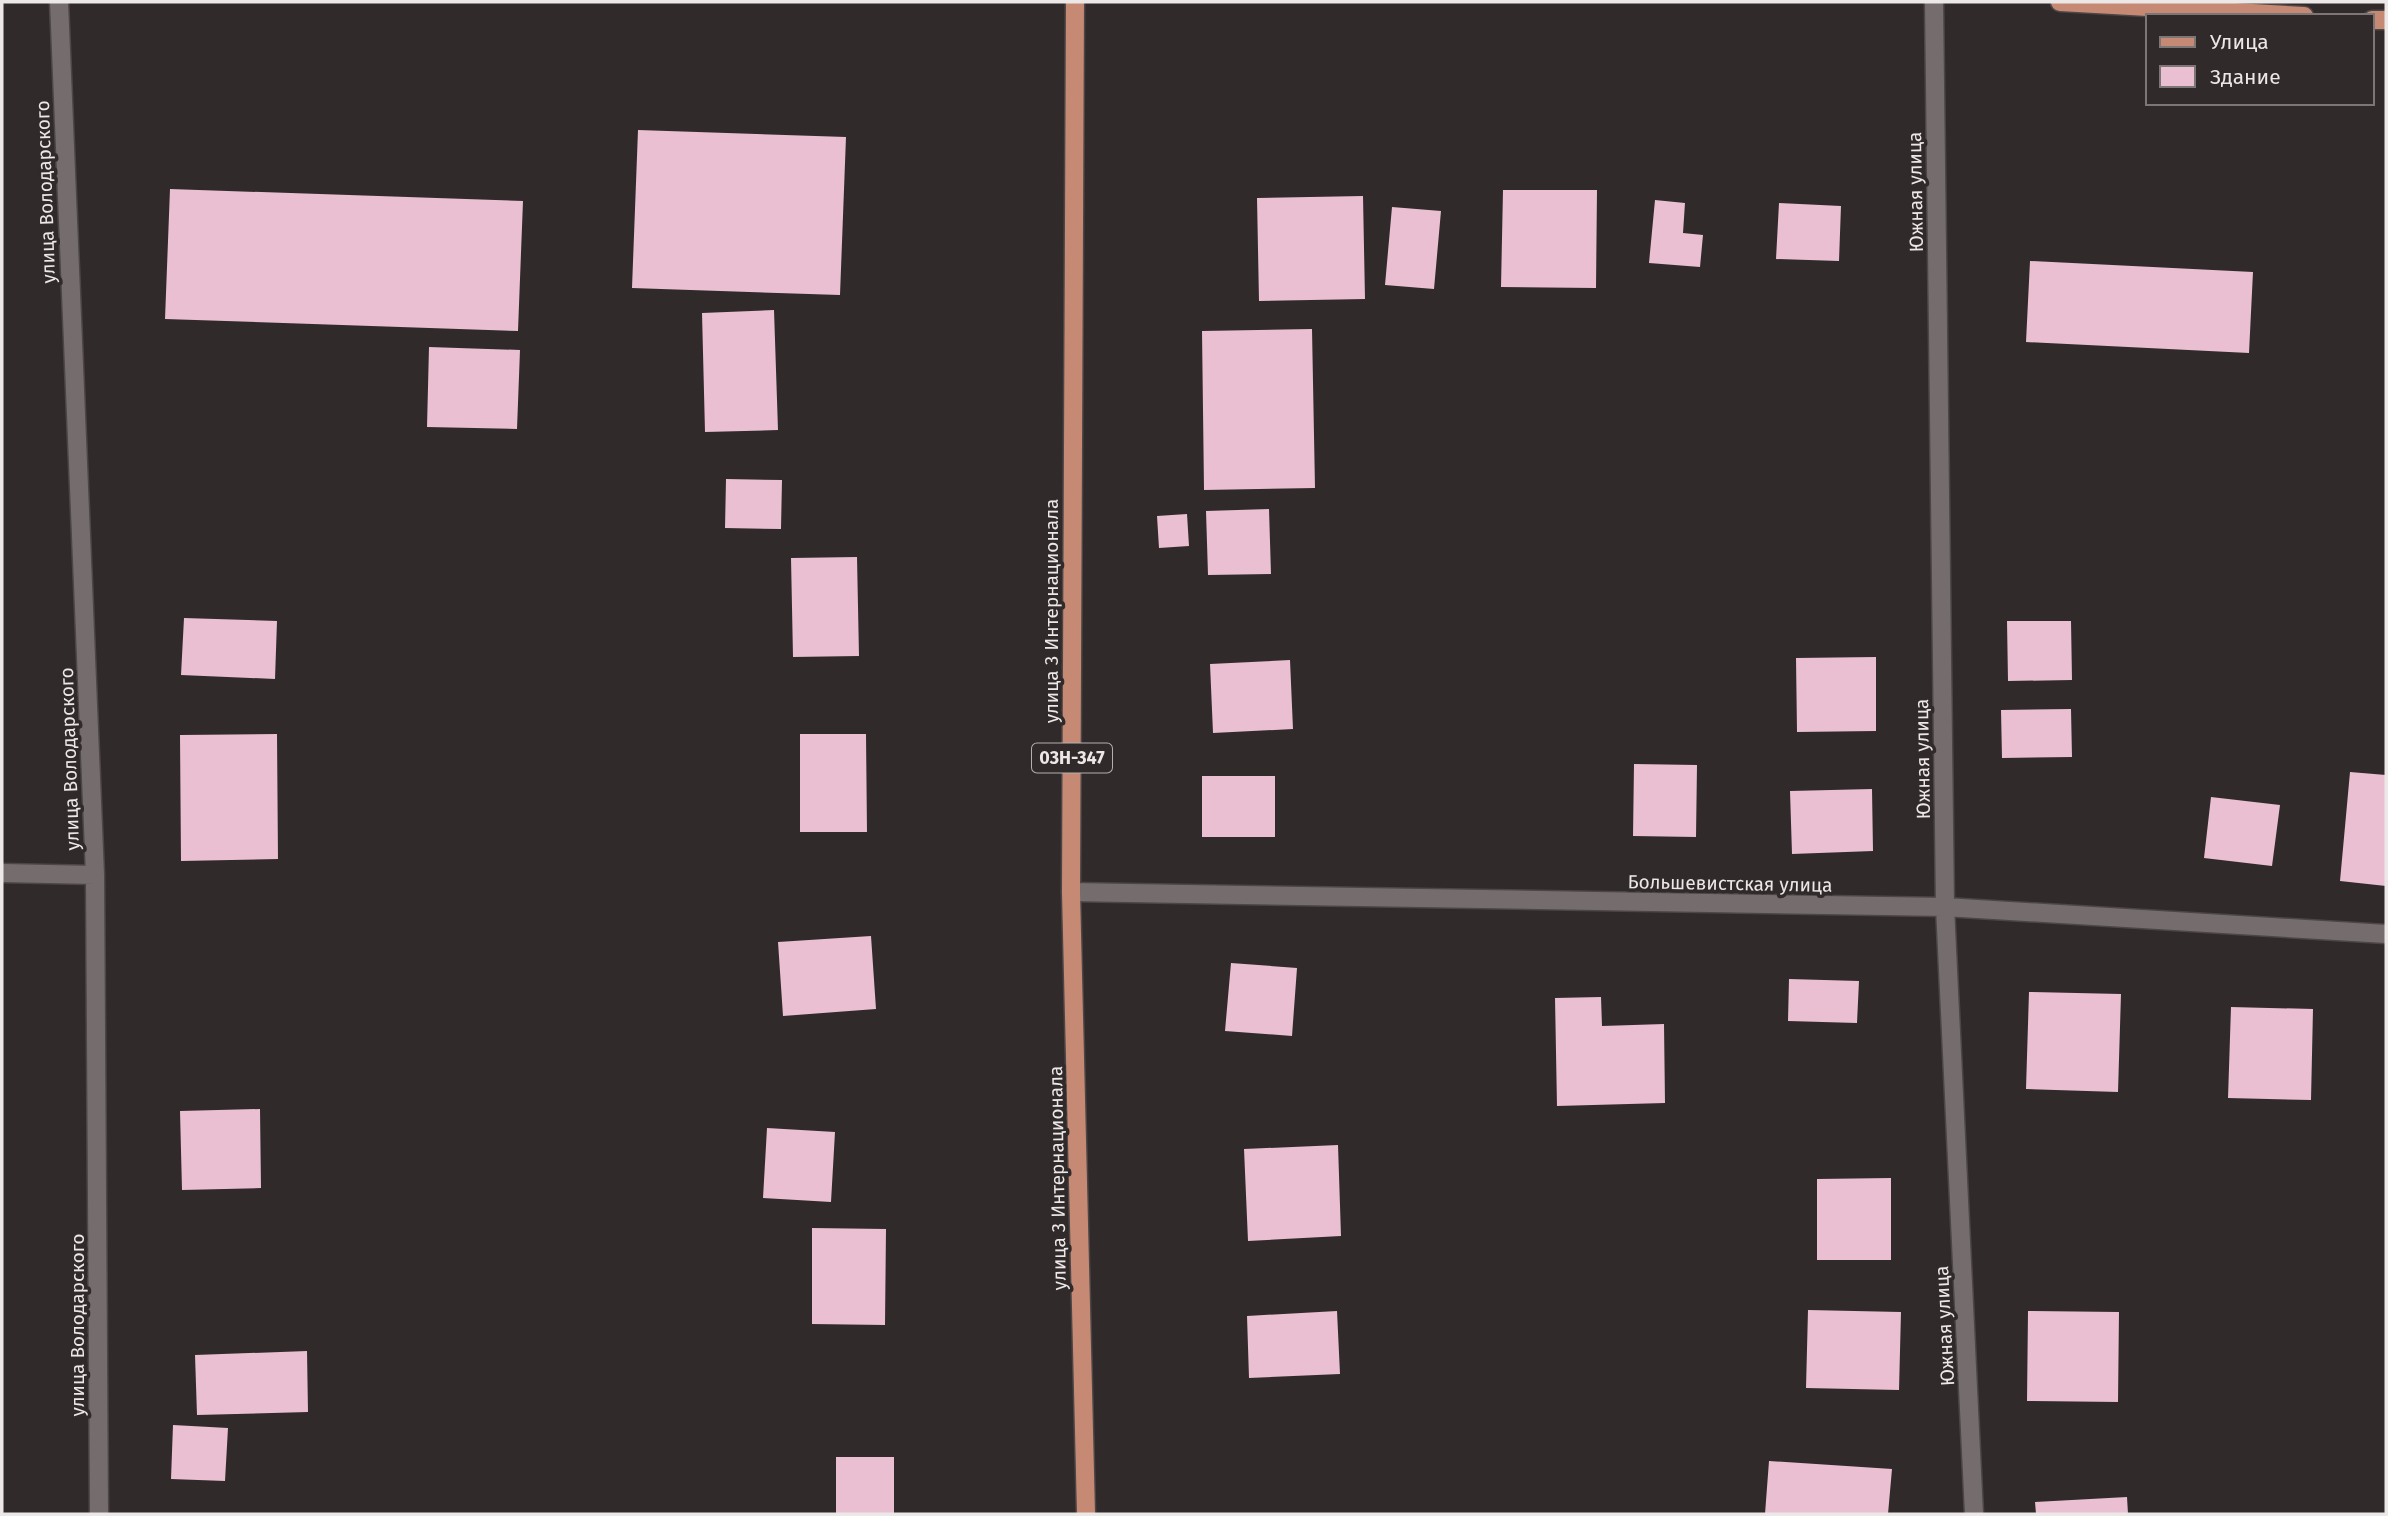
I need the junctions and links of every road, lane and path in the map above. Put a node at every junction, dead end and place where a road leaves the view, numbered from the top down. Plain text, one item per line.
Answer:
1 (59, 2) edge
2 (1074, 2) edge
3 (1934, 2) edge
4 (2060, 2) edge
5 (2269, 14) edge
6 (2, 873) edge
7 (95, 875) junction
8 (1072, 892) junction
9 (1945, 908) junction
10 (2386, 934) edge
11 (99, 1514) edge
12 (1086, 1514) edge
13 (1974, 1514) edge

1 - 7 street, улица Володарского
2 - 8 main road, улица 3 Интернационала / 03Н-347
3 - 9 street, Южная улица
4 - 5 main road
6 - 7 street
7 - 11 street, улица Володарского
8 - 9 street, Большевистская улица
8 - 12 main road, улица 3 Интернационала / 03Н-347
9 - 10 street, Большевистская улица
9 - 13 street, Южная улица

